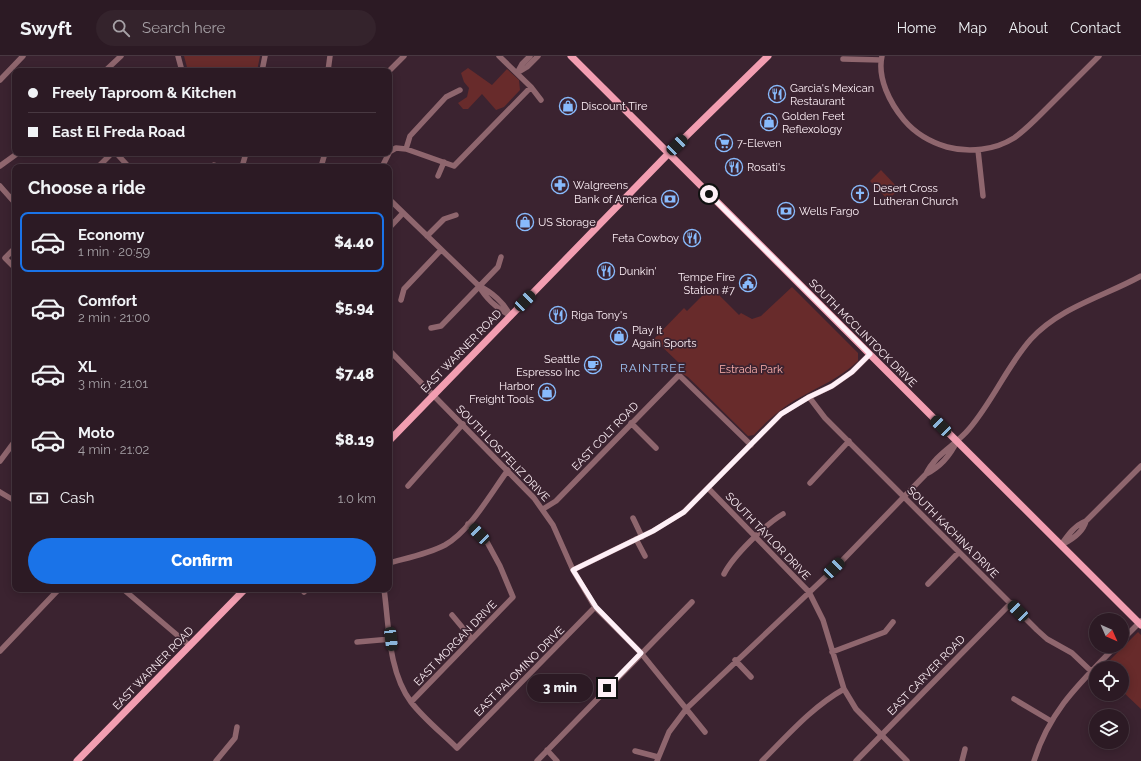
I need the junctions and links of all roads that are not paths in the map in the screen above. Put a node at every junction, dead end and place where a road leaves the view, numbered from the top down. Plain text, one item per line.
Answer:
1 (23, 56) edge
2 (121, 56) edge
3 (178, 56) edge
4 (265, 56) edge
5 (330, 56) edge
6 (404, 56) edge
7 (499, 56) edge
8 (530, 56) edge
9 (538, 56) edge
10 (571, 56) edge
11 (768, 56) edge
12 (1099, 56) edge
13 (882, 58) edge
14 (843, 59) dead end
15 (108, 68) edge
16 (181, 68) edge
17 (263, 68) edge
18 (328, 68) edge
19 (391, 68) edge
20 (517, 73) junction
21 (0, 80) edge
22 (531, 86) junction
23 (460, 90) dead end
24 (541, 100) dead end
25 (406, 149) junction
26 (978, 150) junction
27 (392, 151) edge
28 (668, 154) junction
29 (14, 156) edge
30 (109, 156) edge
31 (119, 156) edge
32 (444, 162) junction
33 (101, 164) edge
34 (126, 164) edge
35 (0, 166) edge
36 (438, 176) dead end
37 (0, 186) edge
38 (983, 196) dead end
39 (12, 200) edge
40 (392, 202) edge
41 (403, 213) junction
42 (456, 214) dead end
43 (392, 225) edge
44 (427, 236) junction
45 (441, 250) junction
46 (12, 251) edge
47 (501, 257) dead end
48 (12, 265) edge
49 (1141, 276) edge
50 (479, 286) junction
51 (401, 300) dead end
52 (510, 316) junction
53 (431, 328) dead end
54 (392, 353) edge
55 (870, 354) junction
56 (433, 395) junction
57 (809, 397) junction
58 (631, 423) junction
59 (463, 424) junction
60 (392, 438) edge
61 (849, 441) junction
62 (957, 442) junction
63 (12, 445) edge
64 (751, 445) junction
65 (656, 448) dead end
66 (0, 461) edge
67 (1141, 466) edge
68 (508, 470) junction
69 (810, 483) dead end
70 (408, 486) dead end
71 (708, 488) junction
72 (0, 492) edge
73 (904, 496) junction
74 (12, 499) edge
75 (543, 509) junction
76 (783, 514) dead end
77 (633, 518) dead end
78 (468, 524) junction
79 (756, 537) junction
80 (639, 538) junction
81 (1061, 545) junction
82 (959, 552) junction
83 (645, 556) dead end
84 (392, 562) edge
85 (573, 570) junction
86 (724, 574) dead end
87 (928, 584) dead end
88 (56, 592) edge
89 (127, 592) edge
90 (242, 592) edge
91 (384, 592) edge
92 (809, 592) junction
93 (692, 602) dead end
94 (1010, 603) junction
95 (596, 607) junction
96 (452, 614) dead end
97 (893, 622) dead end
98 (1140, 622) edge
99 (1129, 633) edge
100 (391, 639) junction
101 (472, 639) junction
102 (357, 642) dead end
103 (190, 646) junction
104 (0, 651) edge
105 (832, 652) junction
106 (641, 653) junction
107 (1110, 653) edge
108 (735, 660) junction
109 (1102, 661) edge
110 (1089, 669) edge
111 (1089, 675) edge
112 (751, 677) dead end
113 (844, 689) junction
114 (1014, 699) dead end
115 (411, 702) junction
116 (687, 708) junction
117 (1051, 721) junction
118 (237, 727) dead end
119 (705, 732) dead end
120 (881, 735) junction
121 (965, 749) dead end
122 (87, 750) junction
123 (547, 750) junction
124 (635, 751) dead end
125 (657, 759) edge
126 (76, 761) edge
127 (81, 761) edge
128 (216, 761) edge
129 (536, 761) edge
130 (557, 761) edge
131 (762, 761) edge
132 (856, 761) edge
133 (907, 761) edge
134 (962, 761) edge
135 (1034, 761) edge

1 - 21 street
2 - 15 street
3 - 16 street
4 - 17 street
5 - 18 street
6 - 19 street
7 - 20 street
8 - 20 street
9 - 20 street
10 - 28 main road, SOUTH MCCLINTOCK DRIVE
11 - 28 main road, EAST WARNER ROAD
12 - 26 street
13 - 14 street
13 - 26 street
20 - 22 street
22 - 24 street
22 - 32 street
23 - 25 street
25 - 27 street
25 - 32 street
26 - 38 street
28 - 52 main road, EAST WARNER ROAD
28 - 55 main road, SOUTH MCCLINTOCK DRIVE
29 - 35 street
30 - 33 street
31 - 34 street
32 - 36 street
37 - 39 street
40 - 41 street
41 - 43 street
41 - 44 street
42 - 44 street
44 - 45 street
45 - 50 street
45 - 51 street
46 - 48 street
47 - 50 street
49 - 62 street
50 - 52 street
50 - 53 street
52 - 56 main road, EAST WARNER ROAD
54 - 56 street, SOUTH LOS FELIZ DRIVE
55 - 57 street
55 - 62 main road, SOUTH MCCLINTOCK DRIVE
56 - 59 street, SOUTH LOS FELIZ DRIVE
56 - 60 main road, EAST WARNER ROAD
57 - 61 street, SOUTH KACHINA DRIVE
57 - 64 street
58 - 64 street, EAST COLT ROAD
58 - 65 street
58 - 75 street, EAST COLT ROAD
59 - 68 street, SOUTH LOS FELIZ DRIVE
59 - 70 street
61 - 69 street
61 - 73 street, SOUTH KACHINA DRIVE
62 - 73 street
62 - 81 main road, SOUTH MCCLINTOCK DRIVE
63 - 66 street
64 - 71 street
67 - 81 street
68 - 75 street, SOUTH LOS FELIZ DRIVE
68 - 78 street
71 - 79 street, SOUTH TAYLOR DRIVE
71 - 80 street
72 - 74 street
73 - 82 street, SOUTH KACHINA DRIVE
73 - 92 street
75 - 85 street, SOUTH LOS FELIZ DRIVE
76 - 79 street
77 - 80 street
78 - 84 street
78 - 101 street, EAST MORGAN DRIVE
79 - 86 street
79 - 92 street, SOUTH TAYLOR DRIVE
80 - 83 street
80 - 85 street
81 - 98 main road, SOUTH MCCLINTOCK DRIVE
82 - 87 street
82 - 94 street, SOUTH KACHINA DRIVE
85 - 95 street, SOUTH LOS FELIZ DRIVE
88 - 104 street
89 - 103 street
90 - 103 main road, EAST WARNER ROAD
91 - 100 street
92 - 105 street, SOUTH TAYLOR DRIVE
92 - 108 street
93 - 106 street
94 - 110 street, SOUTH KACHINA DRIVE
94 - 120 street, EAST CARVER ROAD
95 - 106 street, SOUTH LOS FELIZ DRIVE
95 - 115 street, EAST PALOMINO DRIVE
96 - 101 street
97 - 105 street
98 - 99 street
100 - 102 street
100 - 115 street
101 - 115 street, EAST MORGAN DRIVE
103 - 122 main road, EAST WARNER ROAD
105 - 113 street, SOUTH TAYLOR DRIVE
106 - 116 street, SOUTH LOS FELIZ DRIVE
106 - 123 street
107 - 109 street
108 - 112 street
108 - 116 street
111 - 117 street
113 - 120 street, SOUTH TAYLOR DRIVE
113 - 131 street
114 - 117 street
116 - 119 street, SOUTH LOS FELIZ DRIVE
116 - 125 street
117 - 135 street
118 - 128 street
120 - 132 street, EAST CARVER ROAD
120 - 133 street, SOUTH TAYLOR DRIVE
121 - 134 street
122 - 126 main road, EAST WARNER ROAD
122 - 127 main road
123 - 129 street
123 - 130 street
124 - 125 street

